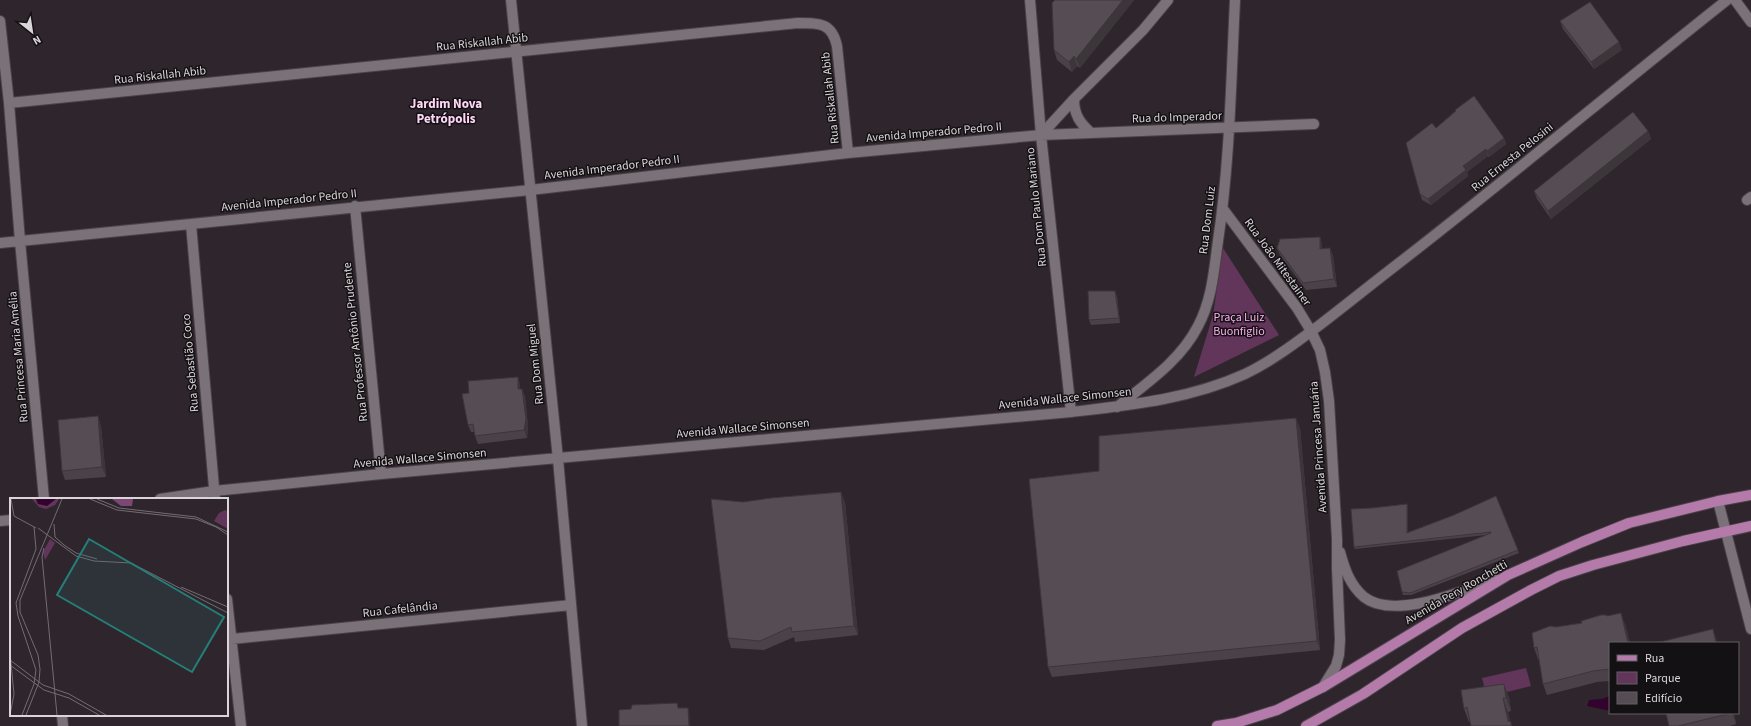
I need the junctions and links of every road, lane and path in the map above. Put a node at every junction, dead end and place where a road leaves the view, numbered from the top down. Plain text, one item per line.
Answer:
1 (511, 0) edge
2 (1030, 0) edge
3 (1168, 0) edge
4 (1235, 0) edge
5 (1727, 0) edge
6 (1736, 0) edge
7 (0, 20) edge
8 (1751, 22) edge
9 (516, 52) junction
10 (1074, 99) junction
11 (9, 103) junction
12 (1314, 124) dead end
13 (1229, 128) junction
14 (1091, 133) junction
15 (1041, 135) junction
16 (848, 153) junction
17 (530, 190) junction
18 (355, 206) junction
19 (1223, 209) junction
20 (191, 224) junction
21 (20, 241) junction
22 (0, 243) edge
23 (1311, 331) junction
24 (1118, 407) junction
25 (1072, 412) junction
26 (558, 459) junction
27 (381, 474) junction
28 (214, 495) edge
29 (1751, 495) edge
30 (44, 498) edge
31 (174, 498) edge
32 (1718, 501) junction
33 (10, 520) edge
34 (0, 521) edge
35 (1751, 526) edge
36 (1726, 531) junction
37 (1337, 539) junction
38 (1508, 575) junction
39 (571, 605) junction
40 (228, 607) edge
41 (1751, 629) edge
42 (232, 639) junction
43 (1323, 688) junction
44 (62, 716) edge
45 (63, 726) edge
46 (241, 726) edge
47 (582, 726) edge
48 (1217, 726) edge
49 (1306, 726) edge

1 - 9 street, Rua Dom Miguel
2 - 15 street, Rua Dom Paulo Mariano
3 - 10 street
4 - 13 street, Rua Dom Luiz
5 - 23 street, Rua Ernesta Pelosini
6 - 8 street
7 - 11 street, Rua Princesa Maria Amélia
9 - 11 street, Rua Riskallah Abib
9 - 16 street, Rua Riskallah Abib
9 - 17 street, Rua Dom Miguel
10 - 14 street
10 - 15 street
11 - 21 street, Rua Princesa Maria Amélia
12 - 13 street, Rua do Imperador
13 - 14 street, Rua do Imperador
13 - 19 street, Rua Dom Luiz
14 - 15 street, Rua do Imperador
15 - 16 street, Avenida Imperador Pedro II
15 - 25 street, Rua Dom Paulo Mariano
16 - 17 street, Avenida Imperador Pedro II
17 - 18 street, Avenida Imperador Pedro II
17 - 26 street, Rua Dom Miguel
18 - 20 street, Avenida Imperador Pedro II
18 - 27 street, Rua Professor Antônio Prudente
19 - 23 street, Rua João Mitestainer
19 - 24 street, Rua Dom Luiz
20 - 21 street, Avenida Imperador Pedro II
20 - 28 street, Rua Sebastião Coco
21 - 22 street, Avenida Imperador Pedro II
21 - 30 street, Rua Princesa Maria Amélia
23 - 24 street, Avenida Wallace Simonsen
23 - 37 street, Avenida Princesa Januária
24 - 25 street, Avenida Wallace Simonsen
25 - 26 street, Avenida Wallace Simonsen
26 - 27 street, Avenida Wallace Simonsen
26 - 39 street, Rua Dom Miguel
27 - 28 street, Avenida Wallace Simonsen
28 - 31 street, Avenida Wallace Simonsen
29 - 32 main road, Avenida Pery Ronchetti
32 - 36 street
32 - 38 main road, Avenida Pery Ronchetti
33 - 34 street
35 - 36 main road
36 - 41 street
36 - 49 main road
37 - 38 street, Avenida Princesa Januária
37 - 43 street, Avenida Princesa Januária
38 - 43 main road, Avenida Pery Ronchetti
39 - 42 street, Rua Cafelândia
39 - 47 street, Rua Dom Miguel
40 - 42 street
42 - 46 street
43 - 48 main road, Avenida Pery Ronchetti
44 - 45 street

